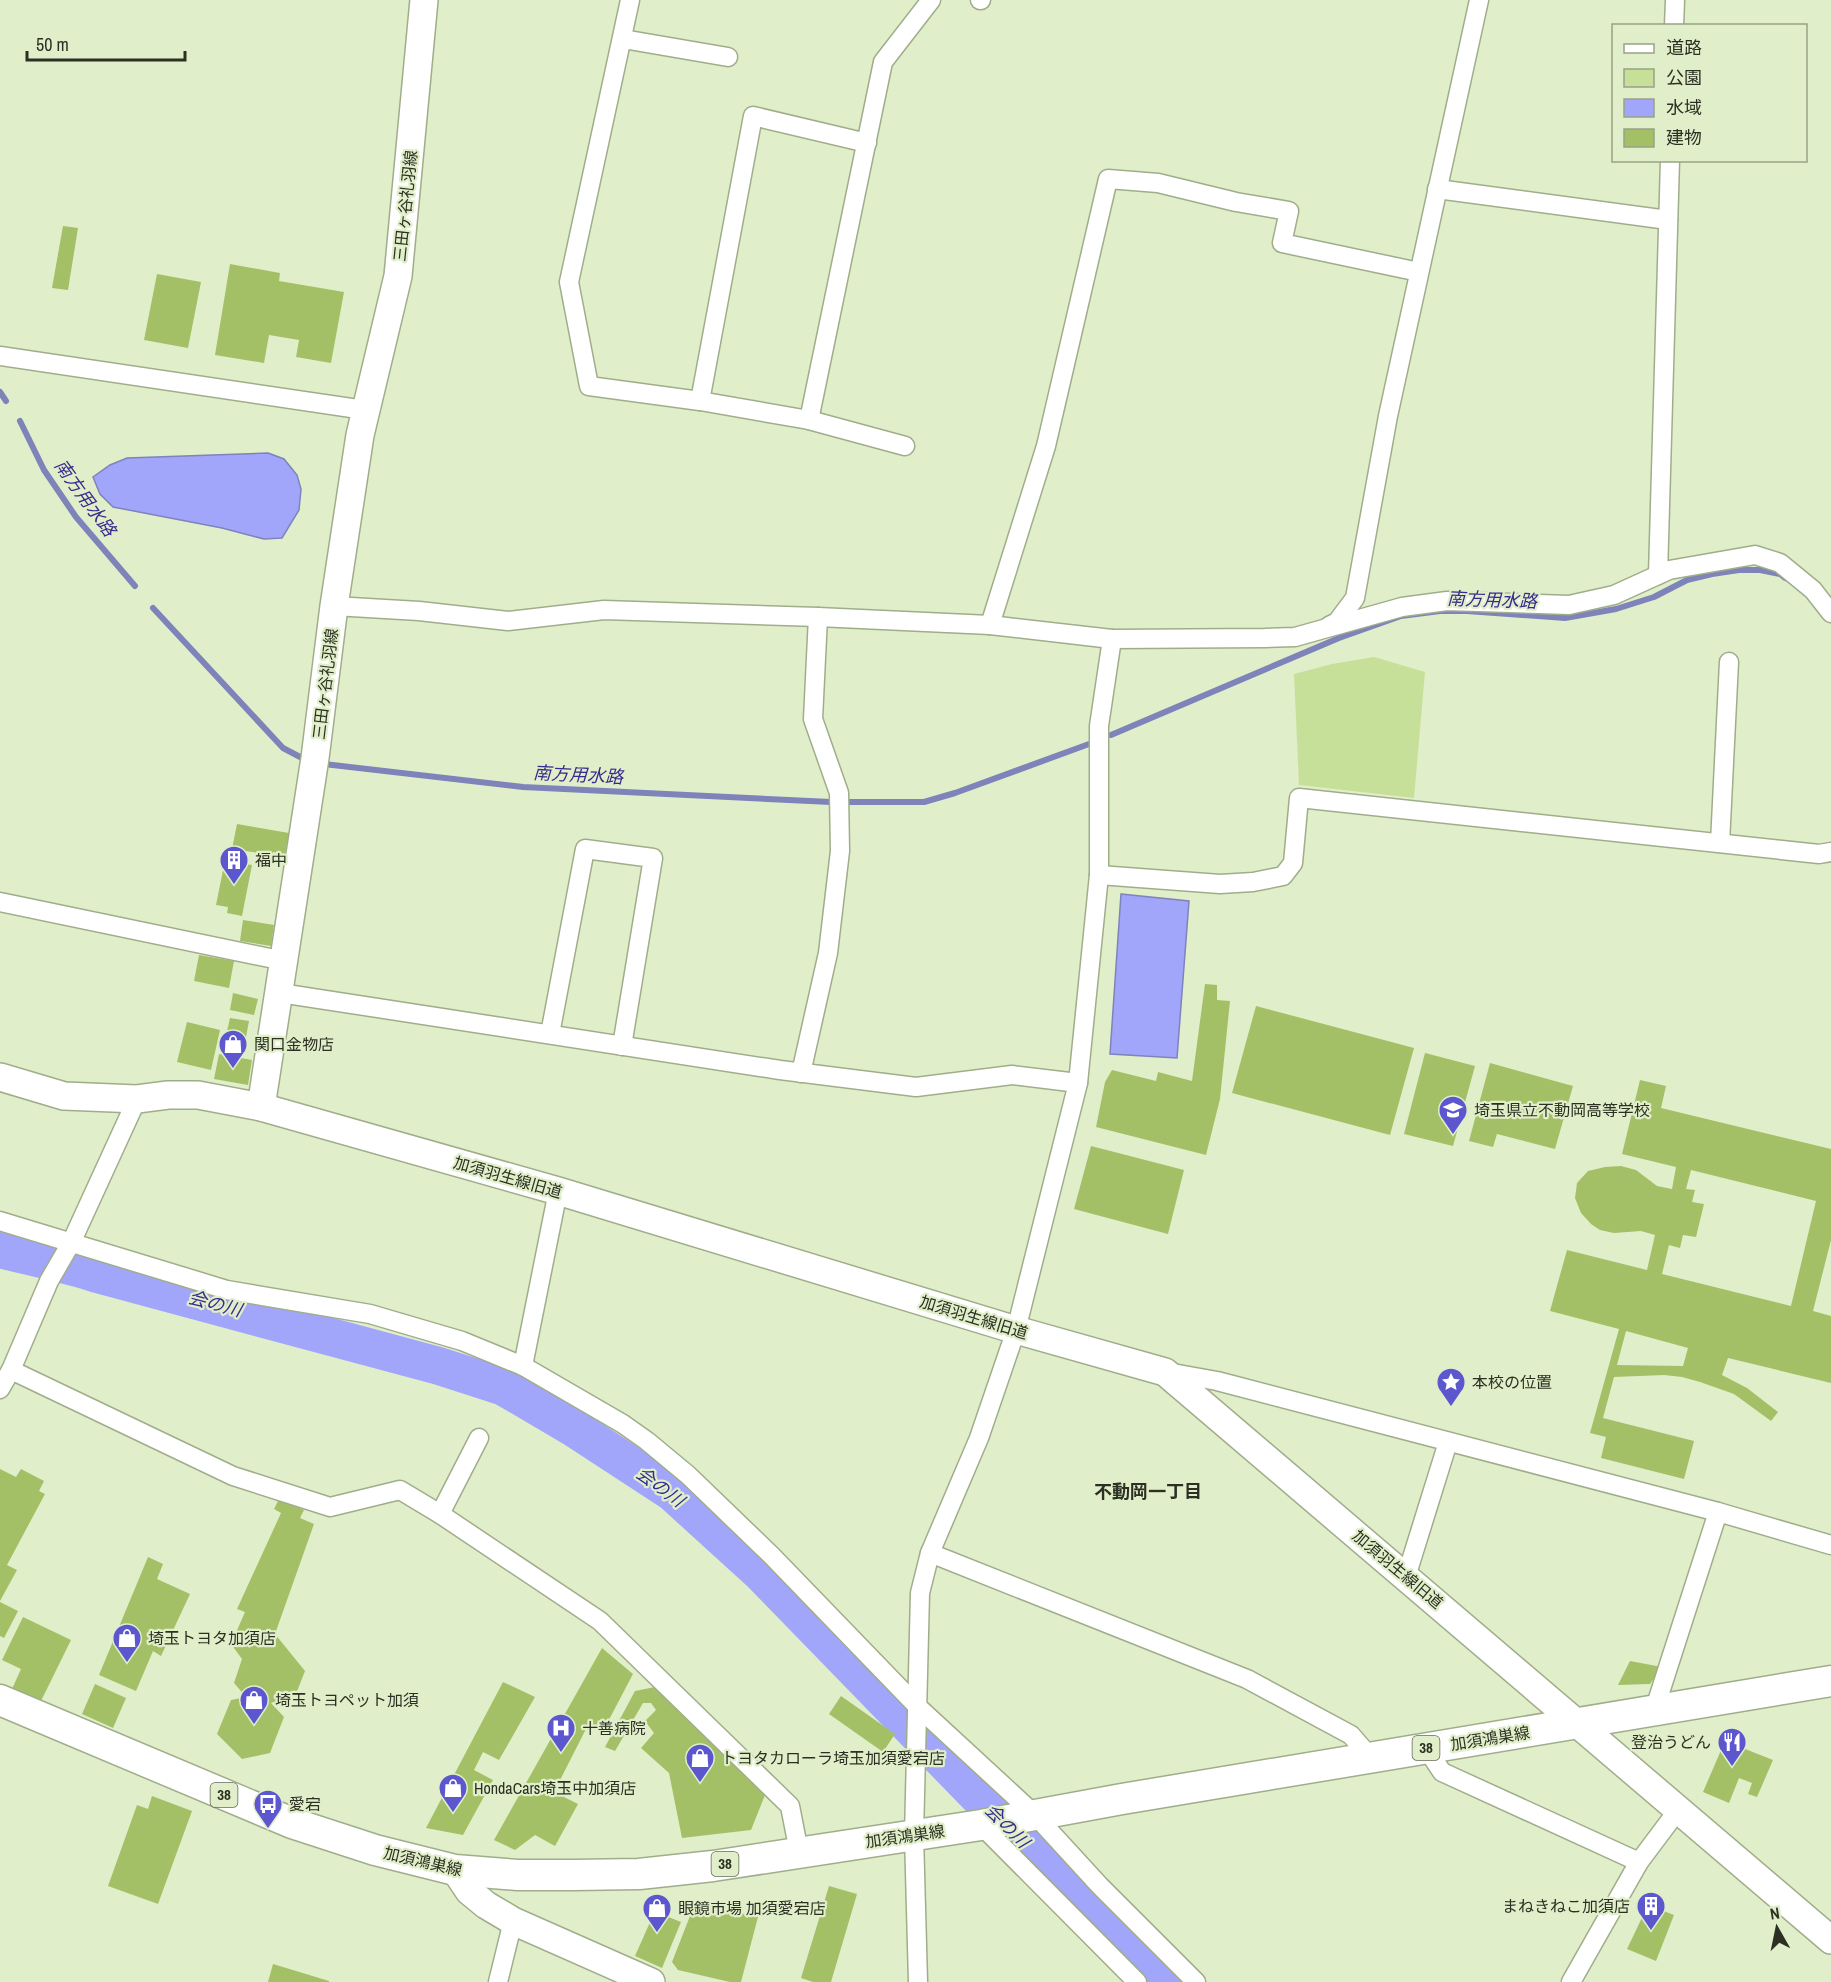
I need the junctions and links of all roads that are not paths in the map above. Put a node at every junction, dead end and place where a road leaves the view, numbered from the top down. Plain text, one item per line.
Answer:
1 (424, 0) edge
2 (630, 0) edge
3 (930, 0) edge
4 (1479, 0) edge
5 (1675, 0) edge
6 (1674, 24) edge
7 (623, 39) junction
8 (728, 57) dead end
9 (867, 143) junction
10 (1670, 162) edge
11 (1437, 189) junction
12 (1668, 220) junction
13 (1419, 272) junction
14 (0, 356) edge
15 (700, 401) junction
16 (365, 410) junction
17 (809, 420) junction
18 (905, 446) dead end
19 (1658, 575) junction
20 (334, 606) junction
21 (1831, 613) edge
22 (818, 617) junction
23 (990, 625) junction
24 (1315, 632) junction
25 (1112, 639) junction
26 (1729, 662) dead end
27 (1720, 843) junction
28 (1831, 852) edge
29 (1099, 875) junction
30 (0, 902) edge
31 (284, 961) junction
32 (280, 993) junction
33 (550, 1034) junction
34 (622, 1046) junction
35 (801, 1072) junction
36 (0, 1077) edge
37 (1078, 1083) junction
38 (137, 1099) junction
39 (261, 1107) junction
40 (558, 1191) junction
41 (0, 1221) edge
42 (68, 1248) junction
43 (1016, 1330) junction
44 (523, 1366) junction
45 (10, 1370) junction
46 (1166, 1372) junction
47 (0, 1389) edge
48 (479, 1438) dead end
49 (1448, 1442) junction
50 (1718, 1512) junction
51 (440, 1514) junction
52 (1831, 1545) edge
53 (930, 1553) junction
54 (1406, 1577) junction
55 (1831, 1680) edge
56 (0, 1700) edge
57 (918, 1707) junction
58 (1654, 1712) junction
59 (1580, 1724) junction
60 (1426, 1748) junction
61 (1370, 1757) junction
62 (1678, 1810) junction
63 (1007, 1820) junction
64 (914, 1835) junction
65 (799, 1852) junction
66 (1639, 1862) junction
67 (455, 1870) junction
68 (513, 1922) junction
69 (1831, 1940) edge
70 (498, 1982) edge
71 (651, 1982) edge
72 (918, 1982) edge
73 (1137, 1982) edge
74 (1196, 1982) edge
75 (1571, 1982) edge

1 - 16 street, 三田ヶ谷礼羽線
2 - 7 street
3 - 9 street
4 - 11 street
5 - 6 street
7 - 8 street
7 - 15 street
9 - 15 street
9 - 17 street
10 - 12 street
11 - 12 street
11 - 13 street
12 - 19 street
13 - 23 street
13 - 24 street
14 - 16 street
15 - 17 street
16 - 20 street, 三田ヶ谷礼羽線
17 - 18 street
19 - 21 street
19 - 24 street
20 - 22 street
20 - 31 street, 三田ヶ谷礼羽線
22 - 23 street
22 - 35 street
23 - 25 street
24 - 25 street
25 - 29 street
26 - 27 street
27 - 28 street
27 - 29 street
29 - 37 street
30 - 31 street
31 - 32 street, 三田ヶ谷礼羽線
32 - 33 street
32 - 39 street, 三田ヶ谷礼羽線
33 - 34 street
33 - 34 street
34 - 35 street
35 - 37 street
36 - 38 street
37 - 43 street
38 - 39 street
38 - 42 street
39 - 40 street, 加須羽生線旧道
40 - 43 street, 加須羽生線旧道
40 - 44 street
41 - 42 street
42 - 44 street
42 - 45 street
43 - 46 street, 加須羽生線旧道
43 - 53 street
44 - 57 street
45 - 47 street
45 - 51 street
46 - 49 street
46 - 54 street, 加須羽生線旧道
48 - 51 street
49 - 50 street
49 - 54 street
50 - 52 street
50 - 58 street
51 - 65 street
53 - 57 street
53 - 61 street
54 - 59 street, 加須羽生線旧道
55 - 58 main road, 加須鴻巣線 / 38
56 - 67 main road, 加須鴻巣線 / 38
57 - 63 street
57 - 64 street
58 - 59 main road, 加須鴻巣線 / 38
59 - 60 main road, 加須鴻巣線 / 38
59 - 62 street, 加須羽生線旧道
60 - 61 main road, 加須鴻巣線 / 38
60 - 66 street
61 - 63 main road, 加須鴻巣線 / 38
62 - 66 street
62 - 69 street, 加須羽生線旧道
63 - 64 main road, 加須鴻巣線 / 38
63 - 73 street
63 - 74 street
64 - 65 main road, 加須鴻巣線 / 38
64 - 72 street
65 - 67 main road, 加須鴻巣線 / 38
66 - 75 street
67 - 68 street
68 - 70 street
68 - 71 street

